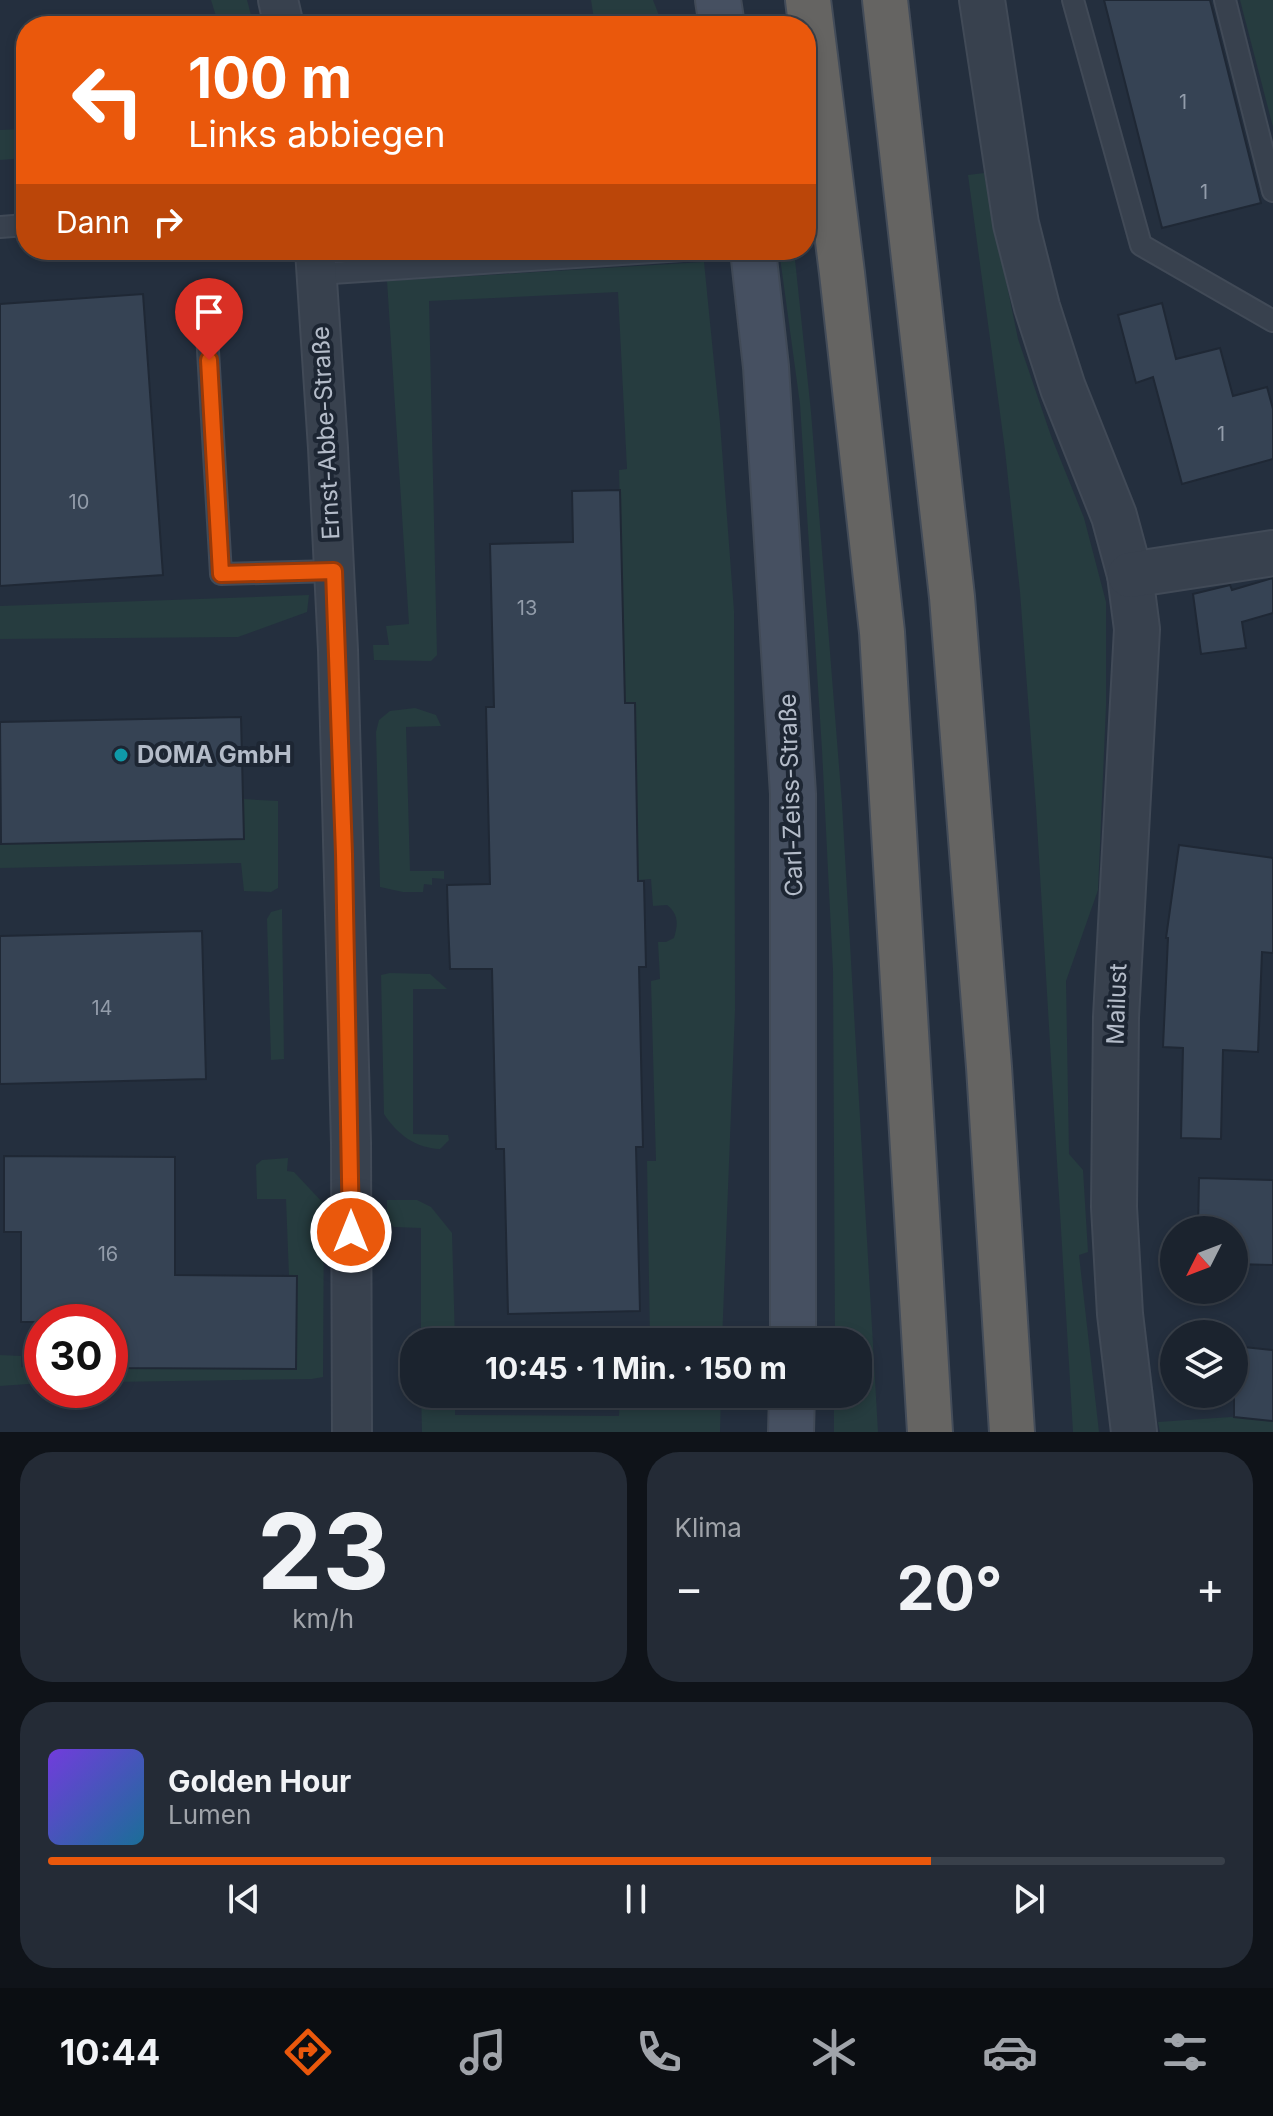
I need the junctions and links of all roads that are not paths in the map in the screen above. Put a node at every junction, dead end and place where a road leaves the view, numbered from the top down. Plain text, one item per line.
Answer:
1 (885, 0) edge
2 (982, 0) edge
3 (1073, 0) edge
4 (1225, 0) edge
5 (816, 64) edge
6 (1273, 191) edge
7 (377, 260) edge
8 (754, 260) edge
9 (316, 262) edge
10 (205, 299) dead end
11 (1273, 321) edge
12 (1273, 553) edge
13 (334, 571) junction
14 (1130, 575) junction
15 (793, 1328) edge
16 (792, 1408) edge
17 (352, 1432) edge
18 (791, 1432) edge
19 (930, 1432) edge
20 (1012, 1432) edge
21 (1134, 1432) edge

1 - 20 highway
2 - 14 street, Mailust
3 - 11 lane
4 - 6 lane
5 - 19 highway
7 - 9 lane
8 - 15 main road, Carl-Zeiss-Straße
9 - 13 street, Ernst-Abbe-Straße
10 - 13 lane
12 - 14 street
13 - 17 street, Ernst-Abbe-Straße
14 - 21 street, Mailust
16 - 18 main road

